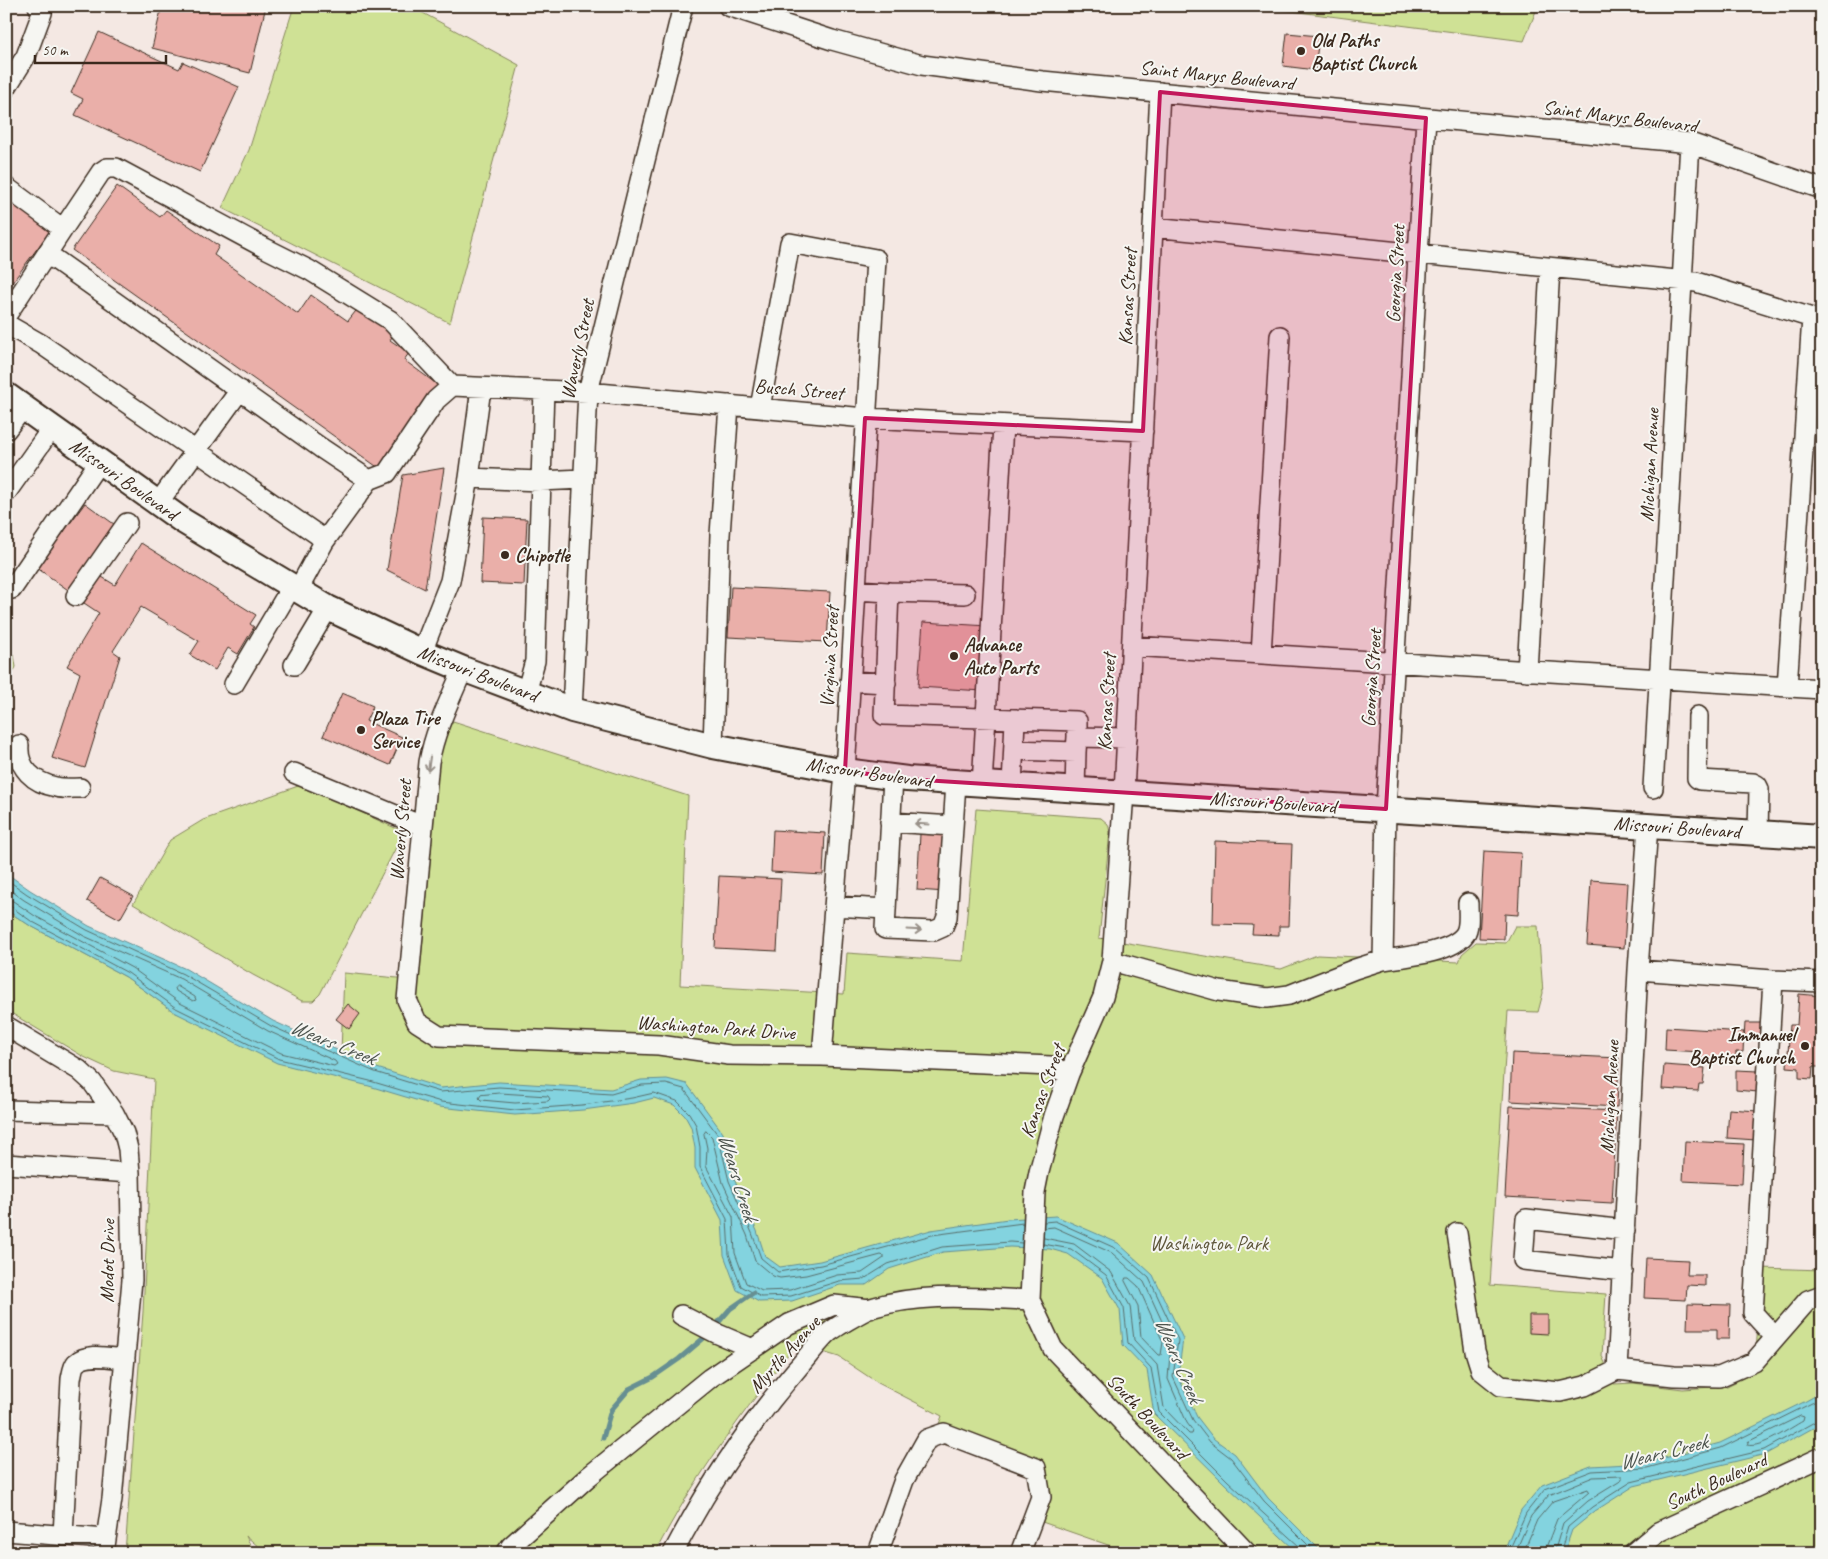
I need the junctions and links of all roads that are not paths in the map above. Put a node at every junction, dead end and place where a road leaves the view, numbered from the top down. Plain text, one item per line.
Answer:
1 (683, 6) edge
2 (728, 6) edge
3 (40, 10) edge
4 (13, 62) edge
5 (6, 88) edge
6 (1160, 92) junction
7 (1426, 118) junction
8 (1690, 143) junction
9 (6, 187) edge
10 (1822, 188) edge
11 (1153, 227) junction
12 (63, 229) junction
13 (46, 254) junction
14 (1418, 254) junction
15 (1550, 268) junction
16 (1682, 281) junction
17 (6, 316) edge
18 (1817, 320) edge
19 (6, 324) edge
20 (1280, 336) dead end
21 (452, 386) junction
22 (481, 388) junction
23 (240, 390) junction
24 (544, 390) junction
25 (588, 392) junction
26 (15, 401) edge
27 (729, 405) junction
28 (760, 408) junction
29 (865, 418) junction
30 (1003, 425) junction
31 (52, 428) junction
32 (6, 430) edge
33 (1143, 432) junction
34 (196, 450) junction
35 (100, 462) junction
36 (469, 478) junction
37 (583, 478) junction
38 (369, 480) junction
39 (540, 481) junction
40 (6, 493) edge
41 (158, 503) junction
42 (127, 523) dead end
43 (324, 542) junction
44 (6, 585) edge
45 (295, 588) junction
46 (856, 590) junction
47 (889, 592) junction
48 (965, 594) dead end
49 (76, 596) dead end
50 (328, 608) junction
51 (1132, 646) junction
52 (422, 652) junction
53 (1262, 654) junction
54 (1395, 662) junction
55 (294, 664) dead end
56 (463, 669) junction
57 (1527, 671) junction
58 (1659, 679) junction
59 (850, 681) junction
60 (886, 683) junction
61 (234, 684) dead end
62 (1787, 687) junction
63 (1822, 689) edge
64 (526, 693) junction
65 (572, 710) junction
66 (1698, 716) dead end
67 (985, 719) junction
68 (1015, 720) junction
69 (1127, 738) junction
70 (18, 744) dead end
71 (1076, 744) junction
72 (713, 746) junction
73 (1014, 750) junction
74 (845, 771) junction
75 (294, 773) dead end
76 (893, 777) junction
77 (956, 783) junction
78 (982, 785) junction
79 (1012, 786) junction
80 (80, 788) dead end
81 (1653, 788) dead end
82 (1075, 790) junction
83 (1124, 792) junction
84 (1386, 809) junction
85 (890, 822) junction
86 (422, 826) junction
87 (953, 826) junction
88 (1648, 826) junction
89 (1758, 832) junction
90 (1822, 837) edge
91 (1468, 903) dead end
92 (834, 906) junction
93 (886, 909) junction
94 (1383, 960) junction
95 (1112, 961) junction
96 (1638, 970) junction
97 (1773, 980) junction
98 (1822, 982) edge
99 (407, 1000) joint
100 (6, 1026) edge
101 (822, 1056) junction
102 (1069, 1074) junction
103 (6, 1110) edge
104 (114, 1113) junction
105 (6, 1164) edge
106 (130, 1173) junction
107 (1625, 1230) junction
108 (1458, 1233) dead end
109 (1622, 1271) junction
110 (1822, 1295) edge
111 (1030, 1300) junction
112 (870, 1309) junction
113 (681, 1316) dead end
114 (1776, 1336) junction
115 (754, 1349) junction
116 (125, 1359) junction
117 (1617, 1370) junction
118 (1822, 1457) edge
119 (6, 1531) edge
120 (63, 1536) junction
121 (105, 1546) edge
122 (506, 1553) edge
123 (673, 1553) edge
124 (878, 1553) edge
125 (1020, 1553) edge
126 (1247, 1553) edge
127 (1633, 1553) edge

1 - 25 street, Waverly Street
2 - 6 street, Saint Marys Boulevard
3 - 4 street
4 - 5 street
6 - 7 street, Saint Marys Boulevard
6 - 11 street, Kansas Street
7 - 8 street, Saint Marys Boulevard
7 - 14 street, Georgia Street
8 - 10 street, Saint Marys Boulevard
8 - 16 street, Michigan Avenue
9 - 12 street
11 - 14 street
11 - 33 street, Kansas Street
12 - 13 street
12 - 21 street
13 - 17 street
13 - 23 street
14 - 15 street
14 - 54 street, Georgia Street
15 - 16 street
15 - 57 street
16 - 18 street
16 - 58 street, Michigan Avenue
18 - 62 street
19 - 34 street
20 - 53 street
21 - 22 street, Busch Street
21 - 38 street
22 - 24 street, Busch Street
22 - 36 street
23 - 34 street
23 - 38 street
24 - 25 street, Busch Street
24 - 39 street
25 - 27 street, Busch Street
25 - 37 street, Waverly Street
26 - 31 main road, Missouri Boulevard
26 - 32 street
27 - 28 street, Busch Street
27 - 72 street
28 - 29 street, Busch Street
28 - 29 street, Virginia Street
29 - 30 street, Busch Street
29 - 46 street, Virginia Street
30 - 33 street, Busch Street
30 - 67 street
31 - 35 main road, Missouri Boulevard
31 - 40 street
33 - 51 street, Kansas Street
34 - 41 street
34 - 43 street
35 - 41 main road, Missouri Boulevard
35 - 44 street
36 - 39 street
36 - 52 street
37 - 39 street
37 - 65 street, Waverly Street
38 - 43 street
39 - 64 street
41 - 45 main road, Missouri Boulevard
42 - 49 street
43 - 45 street
45 - 50 main road, Missouri Boulevard
45 - 61 street
46 - 47 street
46 - 59 street, Virginia Street
47 - 48 street
47 - 60 street
50 - 52 main road, Missouri Boulevard
50 - 55 street
51 - 53 street
51 - 69 street, Kansas Street
52 - 56 main road, Missouri Boulevard
53 - 54 street
54 - 57 street
54 - 84 street, Georgia Street
56 - 64 main road, Missouri Boulevard
56 -> 86 street, Waverly Street
57 - 58 street
58 - 62 street
58 - 81 street, Michigan Avenue
59 - 60 street
59 - 74 street, Virginia Street
60 - 67 street
62 - 63 street
64 - 65 main road, Missouri Boulevard
65 - 72 main road, Missouri Boulevard
66 - 89 street
67 - 68 street
67 - 78 street
68 - 71 street
68 - 73 street
69 - 71 street
69 - 83 street, Kansas Street
70 - 80 street
71 - 73 street
71 - 82 street
72 - 74 main road, Missouri Boulevard
73 - 79 street
74 - 76 main road, Missouri Boulevard
74 - 92 street, Virginia Street
75 - 86 street
76 - 77 main road, Missouri Boulevard
76 - 85 street
77 - 78 main road, Missouri Boulevard
77 - 87 street
78 - 79 main road, Missouri Boulevard
79 - 82 main road, Missouri Boulevard
82 - 83 main road, Missouri Boulevard
83 - 84 main road, Missouri Boulevard
83 - 95 street, Kansas Street
84 - 88 main road, Missouri Boulevard
84 - 94 street, Georgia Street
87 -> 85 street
85 - 93 street
86 - 99 street, Waverly Street
93 -> 87 street
88 - 89 main road, Missouri Boulevard
88 - 96 street, Michigan Avenue
89 - 90 main road, Missouri Boulevard
91 - 94 street
92 - 93 street
92 - 101 street, Virginia Street
94 - 95 street
95 - 102 street, Kansas Street
96 - 97 street
96 - 107 street, Michigan Avenue
97 - 98 street
97 - 114 street
99 - 101 street, Washington Park Drive
100 - 104 street, Modot Drive
101 - 102 street, Washington Park Drive
102 - 111 street, Kansas Street
103 - 104 street
104 - 106 street, Modot Drive
105 - 106 street
106 - 116 street, Modot Drive
107 - 109 street, Michigan Avenue
107 - 109 street
108 - 117 street
109 - 117 street, Michigan Avenue
110 - 114 street
111 - 112 street, Myrtle Avenue
111 - 126 street, South Boulevard
112 - 115 street
112 - 123 street, Myrtle Avenue
113 - 115 street
114 - 117 street
115 - 122 street
116 - 120 street
116 - 121 street, Modot Drive
118 - 127 street, South Boulevard
119 - 120 street
120 - 121 street
124 - 125 street

